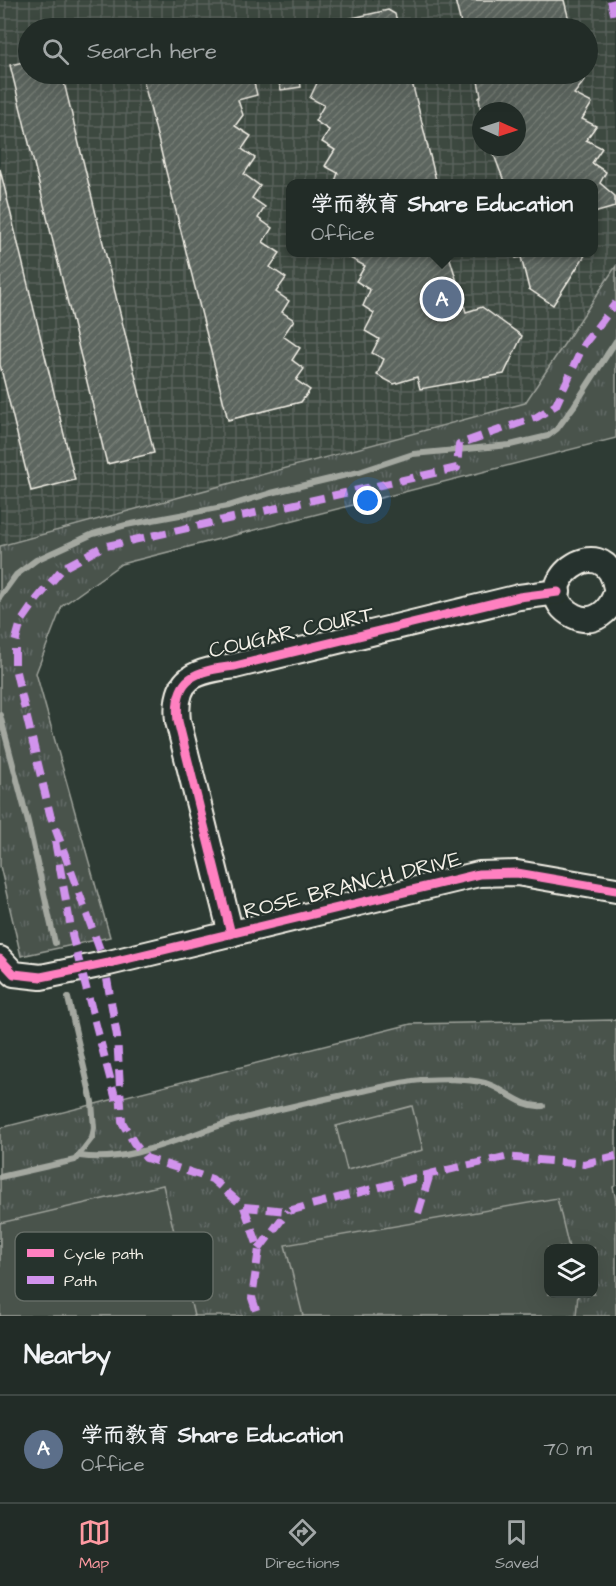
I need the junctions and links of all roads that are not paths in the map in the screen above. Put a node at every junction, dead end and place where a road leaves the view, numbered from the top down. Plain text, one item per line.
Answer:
1 (616, 590) edge
2 (558, 592) junction
3 (616, 890) edge
4 (231, 934) junction
5 (0, 959) edge

1 - 2 street
1 - 2 street
2 - 4 street, COUGAR COURT
3 - 4 street, ROSE BRANCH DRIVE
4 - 5 street, ROSE BRANCH DRIVE

